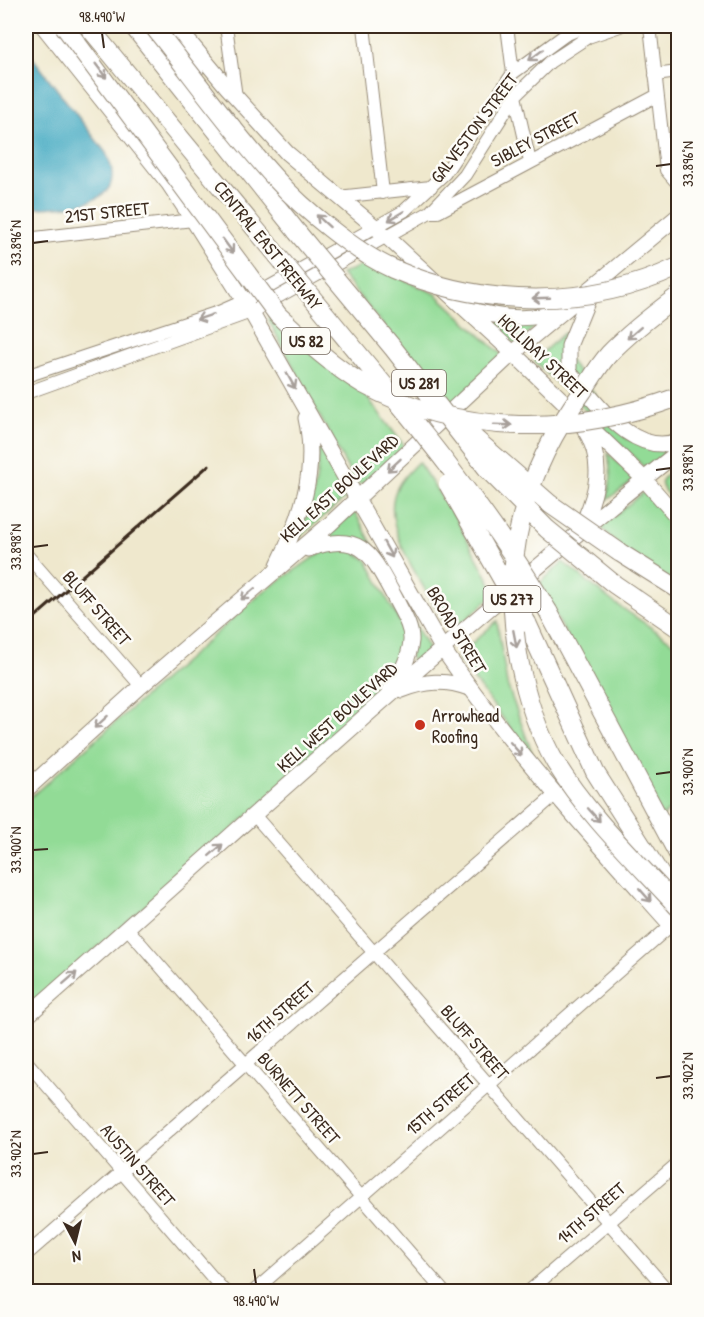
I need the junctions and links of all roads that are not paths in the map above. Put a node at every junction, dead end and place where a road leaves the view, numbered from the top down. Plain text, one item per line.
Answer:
1 (43, 26) edge
2 (64, 26) edge
3 (82, 26) edge
4 (88, 26) edge
5 (133, 26) edge
6 (153, 26) edge
7 (167, 26) edge
8 (176, 26) edge
9 (226, 26) edge
10 (364, 26) edge
11 (507, 26) edge
12 (586, 26) edge
13 (620, 26) edge
14 (650, 26) edge
15 (229, 45) junction
16 (206, 62) junction
17 (678, 72) edge
18 (513, 73) junction
19 (655, 75) junction
20 (129, 77) junction
21 (515, 96) junction
22 (657, 96) junction
23 (236, 97) junction
24 (530, 162) junction
25 (678, 184) edge
26 (432, 187) junction
27 (383, 194) junction
28 (338, 197) junction
29 (430, 212) junction
30 (678, 216) edge
31 (193, 220) junction
32 (294, 228) junction
33 (382, 232) junction
34 (26, 239) edge
35 (678, 267) edge
36 (592, 289) junction
37 (678, 296) edge
38 (248, 306) junction
39 (569, 308) junction
40 (465, 309) junction
41 (513, 353) junction
42 (371, 371) junction
43 (26, 376) edge
44 (414, 378) junction
45 (26, 393) edge
46 (678, 397) edge
47 (303, 404) junction
48 (574, 411) junction
49 (678, 441) edge
50 (678, 452) edge
51 (644, 479) junction
52 (359, 498) junction
53 (678, 518) edge
54 (579, 532) junction
55 (297, 552) junction
56 (26, 554) edge
57 (275, 571) junction
58 (678, 589) edge
59 (678, 628) edge
60 (442, 648) junction
61 (141, 686) junction
62 (470, 688) junction
63 (393, 693) junction
64 (379, 706) junction
65 (26, 790) edge
66 (556, 794) junction
67 (255, 816) junction
68 (678, 854) edge
69 (678, 905) edge
70 (676, 925) edge
71 (127, 928) junction
72 (374, 953) junction
73 (26, 1017) edge
74 (26, 1061) edge
75 (246, 1065) junction
76 (489, 1085) junction
77 (678, 1162) edge
78 (120, 1172) junction
79 (362, 1197) junction
80 (609, 1222) junction
81 (26, 1255) edge
82 (225, 1292) edge
83 (253, 1292) edge
84 (444, 1292) edge
85 (528, 1292) edge
86 (669, 1292) edge

1 - 31 main road
2 -> 46 highway, US 82, bridge
3 - 20 highway
4 - 20 highway, CENTRAL EAST FREEWAY / US 281
5 - 32 highway, CENTRAL EAST FREEWAY / US 281
35 -> 6 highway, bridge
7 - 32 highway
8 - 16 main road
9 - 15 street
10 - 27 street
11 - 18 street
12 -> 18 street, GALVESTON STREET
13 - 21 street, GALVESTON STREET
14 - 19 street
15 - 16 street
15 - 23 street
16 - 23 main road
17 - 19 street
18 - 26 street, GALVESTON STREET
19 - 22 street
20 - 42 highway, CENTRAL EAST FREEWAY / US 281, bridge
21 - 24 street
21 - 29 street, GALVESTON STREET
22 - 24 street, SIBLEY STREET
22 - 25 street
23 - 28 main road
24 - 29 street, SIBLEY STREET
26 - 27 street
26 -> 33 street, GALVESTON STREET
27 - 28 street
28 - 33 main road, HOLLIDAY STREET
29 - 33 street, GALVESTON STREET
30 - 36 main road, KELL EAST BOULEVARD
31 - 34 street, 21ST STREET
31 - 38 main road
32 - 44 highway, CENTRAL EAST FREEWAY / US 281, bridge
33 - 38 street, GALVESTON STREET
33 - 40 main road, HOLLIDAY STREET
36 - 39 main road, KELL EAST BOULEVARD
36 - 49 main road
37 -> 69 highway, US 277, bridge
38 -> 43 street, GALVESTON STREET
38 - 45 street, GALVESTON STREET
38 -> 47 main road, BROAD STREET
39 - 40 main road
39 - 41 main road, KELL EAST BOULEVARD
40 - 41 main road, HOLLIDAY STREET
41 - 48 main road, HOLLIDAY STREET
41 -> 52 main road, KELL EAST BOULEVARD
42 - 68 highway, CENTRAL EAST FREEWAY / US 281, bridge
42 - 69 highway, bridge
44 - 58 highway, bridge
44 - 59 highway, CENTRAL EAST FREEWAY / US 281, bridge
47 - 52 main road, BROAD STREET
47 - 57 main road
48 - 51 main road, HOLLIDAY STREET
48 - 54 main road
50 - 51 main road, KELL WEST BOULEVARD
51 - 53 main road, HOLLIDAY STREET
51 - 54 main road, KELL WEST BOULEVARD
52 - 55 main road, KELL EAST BOULEVARD
52 -> 60 main road, BROAD STREET
54 - 60 main road, KELL WEST BOULEVARD
55 - 57 main road, KELL EAST BOULEVARD
55 - 64 main road
56 - 61 street, BLUFF STREET
57 -> 61 main road, KELL EAST BOULEVARD
60 - 62 main road, BROAD STREET
60 - 63 main road, KELL WEST BOULEVARD
61 -> 65 main road, KELL EAST BOULEVARD
62 - 63 main road
62 -> 66 main road, BROAD STREET
63 - 64 main road, KELL WEST BOULEVARD
64 - 67 main road, KELL WEST BOULEVARD
66 -> 70 main road, BROAD STREET
66 - 72 street, 16TH STREET
71 -> 67 main road, KELL WEST BOULEVARD
67 - 72 street, BLUFF STREET
70 - 76 street, 15TH STREET
73 -> 71 main road, KELL WEST BOULEVARD
71 - 75 street, BURNETT STREET
72 - 75 street, 16TH STREET
72 - 76 street, BLUFF STREET
74 - 78 street, AUSTIN STREET
75 - 78 street, 16TH STREET
75 - 79 street, BURNETT STREET
76 - 79 street, 15TH STREET
76 - 80 street, BLUFF STREET
77 - 80 street, 14TH STREET
78 - 81 street, 16TH STREET
78 - 82 street, AUSTIN STREET
79 - 83 street, 15TH STREET
79 - 84 street, BURNETT STREET
80 - 85 street, 14TH STREET
80 - 86 street, BLUFF STREET

